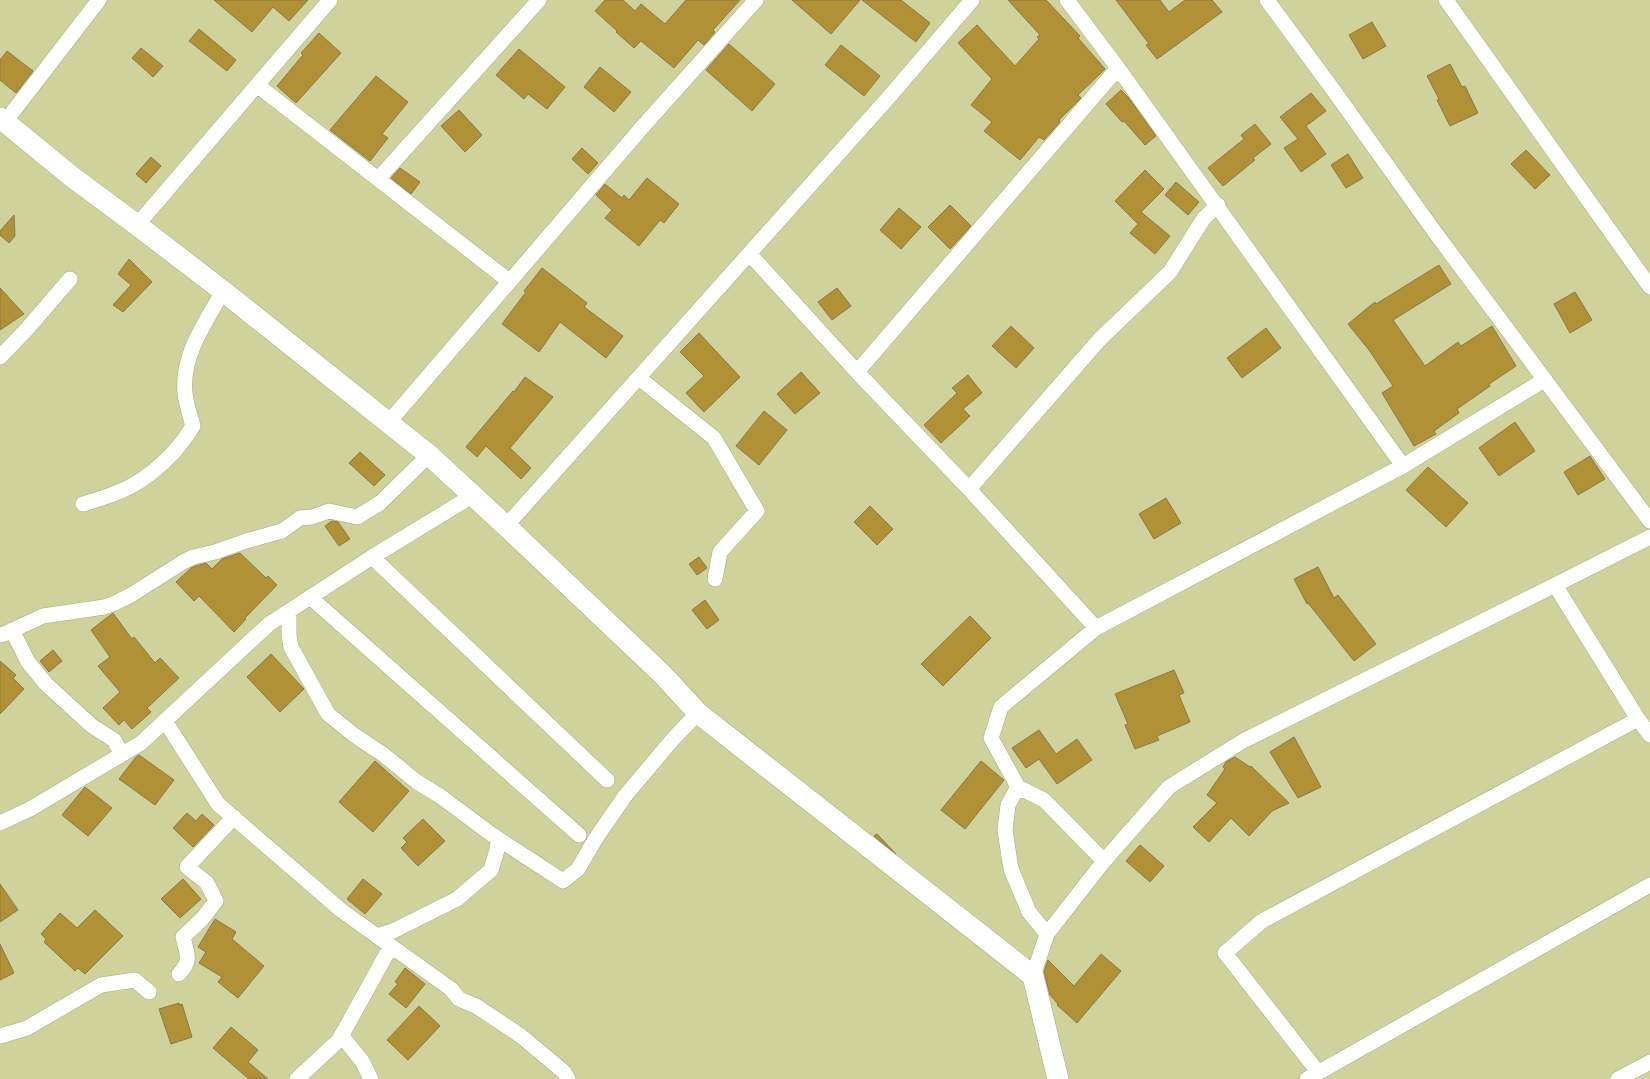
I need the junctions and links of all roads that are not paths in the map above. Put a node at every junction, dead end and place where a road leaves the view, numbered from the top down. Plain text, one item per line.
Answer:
1 (99, 0) edge
2 (330, 0) edge
3 (540, 0) edge
4 (756, 0) edge
5 (972, 0) edge
6 (1067, 0) edge
7 (1267, 0) edge
8 (1446, 0) edge
9 (1118, 68) junction
10 (257, 85) junction
11 (3, 120) edge
12 (378, 179) junction
13 (1218, 206) junction
14 (137, 225) junction
15 (749, 255) junction
16 (70, 279) dead end
17 (509, 281) junction
18 (1650, 288) edge
19 (223, 291) junction
20 (0, 357) edge
21 (857, 372) junction
22 (639, 378) junction
23 (1544, 380) junction
24 (388, 423) junction
25 (429, 455) junction
26 (1403, 466) junction
27 (969, 489) junction
28 (472, 496) junction
29 (83, 504) dead end
30 (1650, 521) edge
31 (506, 526) junction
32 (1650, 537) edge
33 (372, 557) junction
34 (715, 579) dead end
35 (1555, 585) junction
36 (310, 597) junction
37 (288, 611) junction
38 (1096, 628) junction
39 (6, 632) edge
40 (698, 712) junction
41 (1638, 719) junction
42 (165, 721) junction
43 (1650, 735) edge
44 (122, 754) junction
45 (607, 780) dead end
46 (1018, 786) junction
47 (234, 817) junction
48 (0, 823) edge
49 (579, 835) dead end
50 (498, 839) junction
51 (1104, 862) junction
52 (1650, 885) edge
53 (1047, 934) junction
54 (377, 936) junction
55 (391, 946) junction
56 (179, 974) dead end
57 (1033, 976) junction
58 (149, 992) dead end
59 (341, 1035) junction
60 (0, 1036) edge
61 (1650, 1062) edge
62 (1313, 1076) edge
63 (297, 1079) edge
64 (371, 1079) edge
65 (568, 1079) edge
66 (1058, 1079) edge
67 (1618, 1079) edge

1 - 11 street
2 - 10 street
3 - 12 street
4 - 17 street
5 - 15 street
6 - 9 street
7 - 23 street
8 - 18 street
9 - 13 street
9 - 21 street
10 - 12 street
10 - 14 street
11 - 14 street
12 - 17 street
13 - 26 street
13 - 27 street
14 - 19 street
15 - 21 street
15 - 22 street
16 - 20 street
17 - 24 street
19 - 24 street
19 - 29 street
21 - 27 street
22 - 31 street
22 - 34 street
23 - 26 street
23 - 30 street
24 - 25 street
25 - 28 street
25 - 39 street
26 - 38 street
27 - 38 street
28 - 31 street
28 - 33 street
31 - 40 street
32 - 35 street
33 - 36 street
33 - 45 street
35 - 41 street
35 - 51 street
36 - 37 street
36 - 49 street
37 - 42 street
37 - 50 street
38 - 46 street
39 - 44 street
40 - 50 street
40 - 57 street
41 - 43 street
41 - 62 street
42 - 44 street
42 - 47 street
44 - 48 street
46 - 51 street
46 - 53 street
47 - 54 street
47 - 56 street
50 - 54 street
51 - 53 street
52 - 62 street
53 - 57 street
54 - 55 street
55 - 59 street
55 - 65 street
57 - 66 street
58 - 60 street
59 - 63 street
59 - 64 street
61 - 67 street

